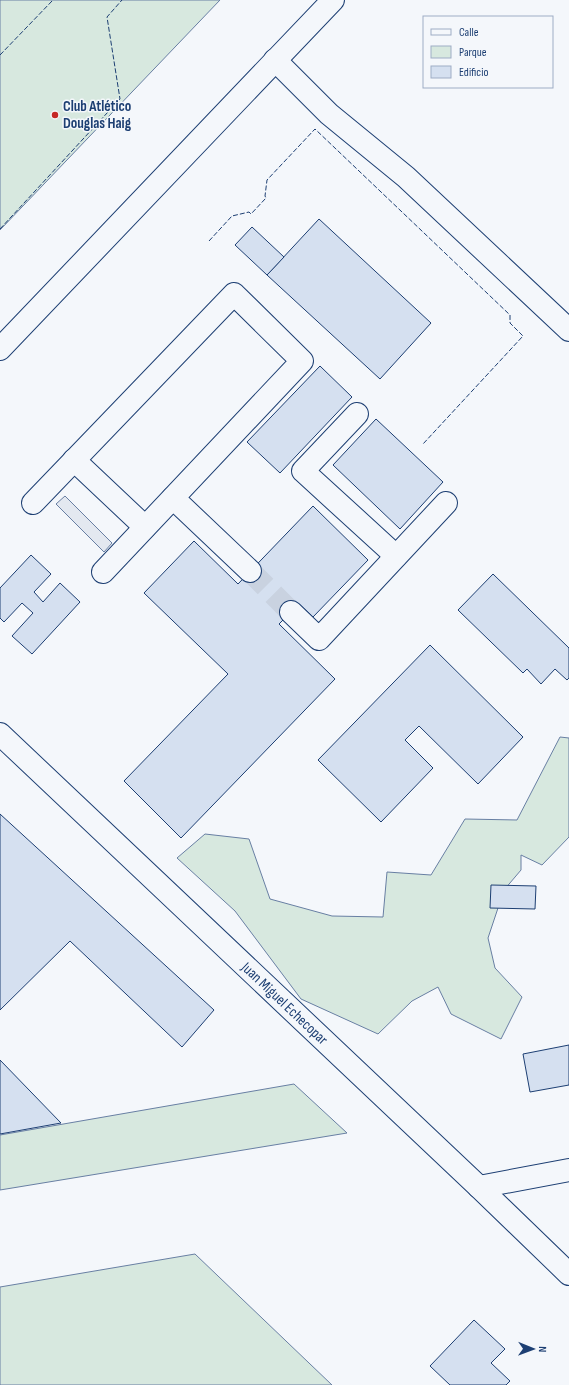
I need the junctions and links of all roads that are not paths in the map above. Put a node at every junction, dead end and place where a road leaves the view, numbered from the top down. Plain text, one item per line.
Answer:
1 (333, 0) edge
2 (275, 60) junction
3 (569, 330) edge
4 (0, 349) edge
5 (357, 414) dead end
6 (74, 460) junction
7 (173, 498) junction
8 (33, 503) dead end
9 (446, 503) dead end
10 (146, 527) junction
11 (396, 556) junction
12 (103, 572) dead end
13 (250, 572) tunnel mouth
14 (291, 612) tunnel mouth
15 (0, 734) edge
16 (569, 1170) edge
17 (479, 1187) junction
18 (569, 1274) edge

1 - 2 street
2 - 3 street
2 - 4 street
5 - 11 street
6 - 7 street
6 - 8 street
6 - 10 street
7 - 10 street
7 - 13 street
9 - 11 street
10 - 12 street
11 - 14 street
15 - 17 street, Juan Miguel Echecopar
16 - 17 street
17 - 18 street, Juan Miguel Echecopar

